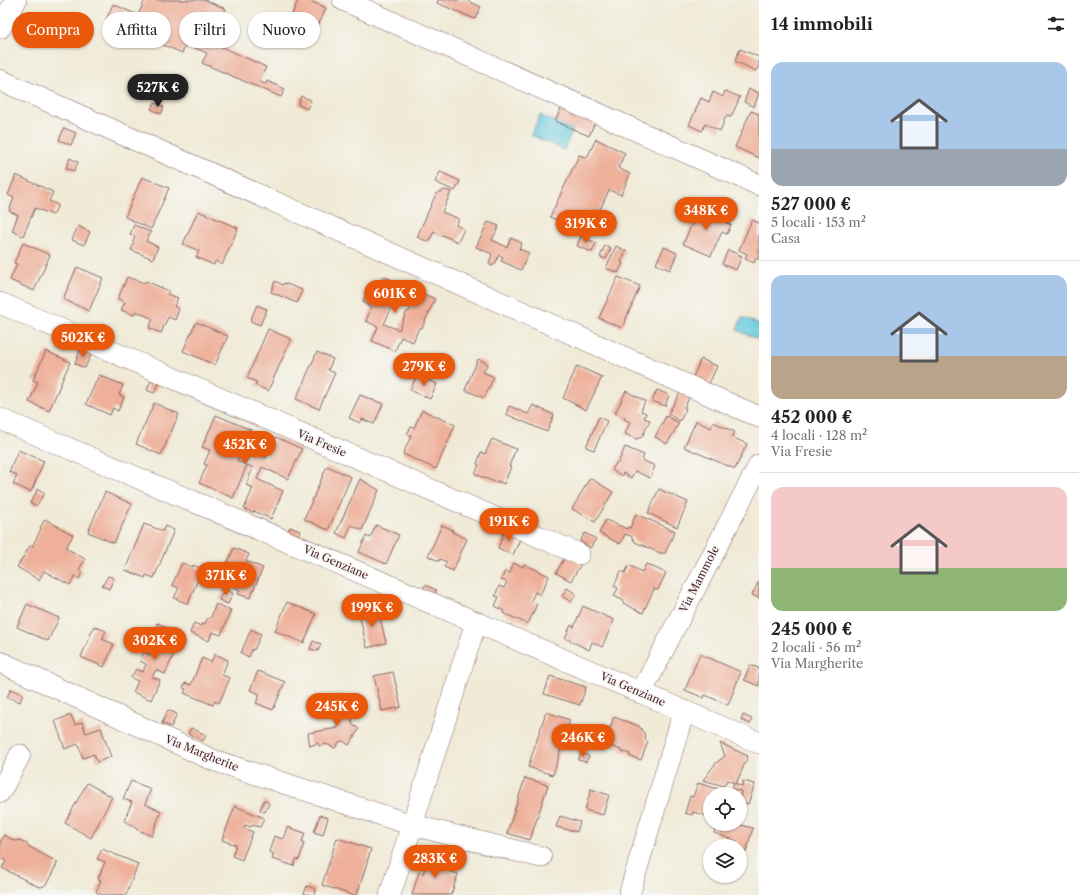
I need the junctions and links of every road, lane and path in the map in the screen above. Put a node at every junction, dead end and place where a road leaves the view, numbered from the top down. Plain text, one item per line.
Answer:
1 (16, 0) edge
2 (342, 0) edge
3 (1, 23) edge
4 (0, 80) edge
5 (759, 184) edge
6 (0, 303) edge
7 (759, 418) edge
8 (0, 419) edge
9 (759, 465) edge
10 (579, 554) dead end
11 (476, 622) junction
12 (0, 662) edge
13 (641, 693) junction
14 (684, 711) junction
15 (759, 744) edge
16 (20, 755) dead end
17 (0, 792) edge
18 (412, 825) junction
19 (541, 857) dead end
20 (390, 895) edge
21 (629, 895) edge

1 - 3 street
2 - 5 street
4 - 7 street
6 - 10 street, Via Fresie
8 - 11 street, Via Genziane
9 - 13 street, Via Mammole
11 - 13 street, Via Genziane
11 - 18 street
12 - 18 street, Via Margherite
13 - 14 street, Via Genziane
14 - 15 street, Via Genziane
14 - 21 street
16 - 17 street
18 - 19 street, Via Margherite
18 - 20 street

